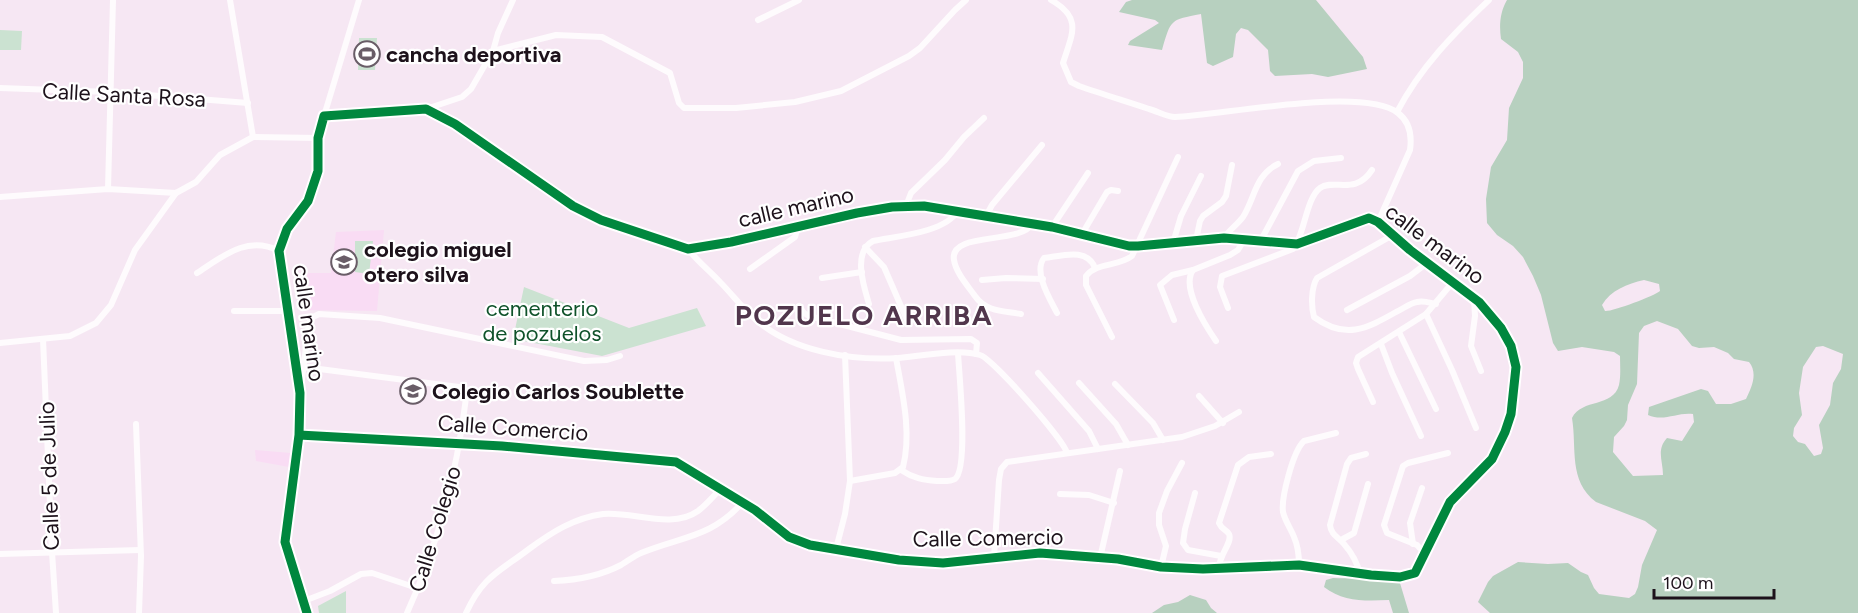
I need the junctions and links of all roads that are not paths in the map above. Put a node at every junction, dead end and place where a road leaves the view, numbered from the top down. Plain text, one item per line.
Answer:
1 (113, 0) edge
2 (230, 0) edge
3 (358, 0) edge
4 (514, 0) edge
5 (799, 0) edge
6 (966, 0) edge
7 (1051, 0) edge
8 (1489, 0) edge
9 (758, 20) dead end
10 (493, 51) junction
11 (0, 88) edge
12 (110, 92) junction
13 (248, 103) junction
14 (426, 109) junction
15 (1397, 112) junction
16 (324, 116) junction
17 (984, 118) dead end
18 (253, 137) junction
19 (318, 138) junction
20 (1042, 145) dead end
21 (1178, 157) dead end
22 (1341, 158) dead end
23 (1278, 164) dead end
24 (1232, 165) dead end
25 (1372, 170) dead end
26 (1088, 173) dead end
27 (1201, 176) dead end
28 (108, 189) junction
29 (1118, 191) dead end
30 (176, 194) junction
31 (0, 196) edge
32 (906, 206) junction
33 (958, 211) junction
34 (986, 216) junction
35 (1378, 222) junction
36 (1032, 224) junction
37 (798, 227) junction
38 (1052, 227) junction
39 (1082, 234) junction
40 (1393, 235) junction
41 (1224, 238) junction
42 (1196, 240) junction
43 (1244, 240) junction
44 (1260, 242) junction
45 (1173, 243) junction
46 (1297, 244) junction
47 (1138, 246) junction
48 (865, 247) junction
49 (688, 249) junction
50 (279, 250) junction
51 (1427, 263) junction
52 (1095, 268) junction
53 (750, 269) dead end
54 (1193, 270) junction
55 (862, 272) junction
56 (196, 273) dead end
57 (822, 278) dead end
58 (1043, 279) junction
59 (982, 280) dead end
60 (1453, 282) junction
61 (1474, 298) junction
62 (869, 304) dead end
63 (1436, 304) junction
64 (799, 306) dead end
65 (1228, 308) dead end
66 (1347, 310) dead end
67 (234, 311) dead end
68 (287, 311) junction
69 (1057, 313) dead end
70 (1021, 314) dead end
71 (1426, 314) junction
72 (907, 320) dead end
73 (1174, 320) dead end
74 (1399, 332) junction
75 (1112, 337) dead end
76 (43, 339) junction
77 (1216, 341) dead end
78 (0, 343) edge
79 (1381, 344) junction
80 (958, 353) junction
81 (976, 354) junction
82 (845, 355) junction
83 (620, 356) dead end
84 (896, 358) junction
85 (304, 367) junction
86 (1481, 371) dead end
87 (1038, 373) dead end
88 (1079, 383) dead end
89 (1115, 384) dead end
90 (300, 393) junction
91 (1199, 396) dead end
92 (1373, 402) dead end
93 (1436, 409) dead end
94 (1239, 412) dead end
95 (1223, 423) junction
96 (136, 424) dead end
97 (1476, 428) dead end
98 (1336, 433) dead end
99 (299, 435) junction
100 (1421, 436) dead end
101 (1163, 440) junction
102 (460, 444) junction
103 (1128, 445) junction
104 (1098, 448) junction
105 (1068, 453) junction
106 (1448, 453) dead end
107 (1271, 454) dead end
108 (1366, 454) dead end
109 (1182, 463) dead end
110 (901, 470) junction
111 (1120, 471) dead end
112 (850, 481) junction
113 (1368, 484) dead end
114 (721, 488) junction
115 (1422, 488) dead end
116 (1196, 493) dead end
117 (1060, 494) dead end
118 (743, 502) junction
119 (1114, 503) junction
120 (1341, 540) junction
121 (1413, 544) junction
122 (836, 549) junction
123 (140, 550) junction
124 (52, 552) junction
125 (0, 554) edge
126 (1425, 554) junction
127 (1221, 556) junction
128 (994, 558) junction
129 (1100, 558) junction
130 (1299, 565) junction
131 (1161, 567) junction
132 (1219, 568) junction
133 (1415, 573) joint
134 (1360, 574) junction
135 (554, 581) dead end
136 (417, 588) junction
137 (304, 601) junction
138 (56, 613) edge
139 (139, 613) edge
140 (307, 613) edge
141 (407, 613) edge
142 (465, 613) edge

1 - 12 street
2 - 13 street
3 - 16 street
4 - 10 street
5 - 9 street
6 - 10 street
7 - 15 street
8 - 15 street
10 - 14 street
11 - 12 street, Calle Santa Rosa
12 - 13 street, Calle Santa Rosa
12 - 28 street
13 - 18 street
14 - 16 street
14 - 49 street, calle marino
15 - 35 street
16 - 19 street, calle marino
17 - 32 street
18 - 19 street
18 - 30 street
19 - 50 street, calle marino
20 - 34 street
21 - 47 street
22 - 44 street
23 - 41 street
24 - 42 street
25 - 46 street
26 - 38 street
27 - 45 street
28 - 30 street
28 - 31 street
29 - 39 street
30 - 76 street
32 - 33 street, calle marino
32 - 37 street, calle marino
33 - 34 street, calle marino
33 - 48 street
34 - 36 street, calle marino
35 - 40 street, calle marino
35 - 46 street, calle marino
36 - 38 street, calle marino
36 - 70 street
37 - 49 street, calle marino
37 - 53 street
38 - 39 street, calle marino
39 - 47 street, calle marino
40 - 51 street, calle marino
40 - 63 street
41 - 42 street, calle marino
41 - 43 street, calle marino
42 - 45 street, calle marino
43 - 44 street, calle marino
43 - 54 street
44 - 46 street, calle marino
45 - 47 street, calle marino
46 - 65 street
47 - 52 street
48 - 55 street
48 - 72 street
49 - 82 street
50 - 56 street
50 - 68 street, calle marino
51 - 60 street, calle marino
51 - 66 street
52 - 58 street
52 - 75 street
54 - 73 street
54 - 77 street
55 - 57 street
55 - 62 street
58 - 59 street
58 - 69 street
60 - 61 street, calle marino
60 - 63 street
61 - 86 street
61 - 126 street, calle marino
63 - 71 street
64 - 81 street
67 - 68 street
68 - 90 street, calle marino
71 - 74 street
71 - 97 street
74 - 79 street
74 - 93 street
76 - 78 street
76 - 124 street, Calle 5 de Julio
79 - 92 street
79 - 100 street
80 - 81 street
80 - 84 street
80 - 110 street
81 - 105 street
82 - 84 street
82 - 112 street
83 - 85 street
84 - 110 street
85 - 90 street
85 - 102 street, Calle Colegio
87 - 104 street
88 - 103 street
89 - 101 street
90 - 99 street, calle marino
91 - 95 street
94 - 95 street
95 - 101 street
96 - 123 street
98 - 130 street
99 - 102 street, Calle Comercio
99 - 137 street, calle marino
101 - 103 street
102 - 114 street, Calle Comercio
102 - 136 street, Calle Colegio
103 - 104 street
104 - 105 street
105 - 128 street
106 - 121 street
107 - 127 street
108 - 120 street
109 - 131 street
110 - 112 street
111 - 119 street
112 - 122 street
113 - 120 street
114 - 118 street, Calle Comercio
114 - 142 street
115 - 121 street
116 - 127 street
117 - 119 street
118 - 122 street, Calle Comercio
118 - 135 street
119 - 129 street
120 - 134 street
121 - 126 street
122 - 128 street, Calle Comercio
123 - 124 street
123 - 139 street
124 - 125 street
124 - 138 street, Calle 5 de Julio
126 - 133 street, calle marino
127 - 132 street
128 - 129 street, Calle Comercio
129 - 131 street, Calle Comercio
130 - 132 street, Calle Comercio
130 - 134 street, Calle Comercio
131 - 132 street, Calle Comercio
133 - 134 street, Calle Comercio
136 - 137 street
136 - 141 street, Calle Colegio
137 - 140 street, calle marino

